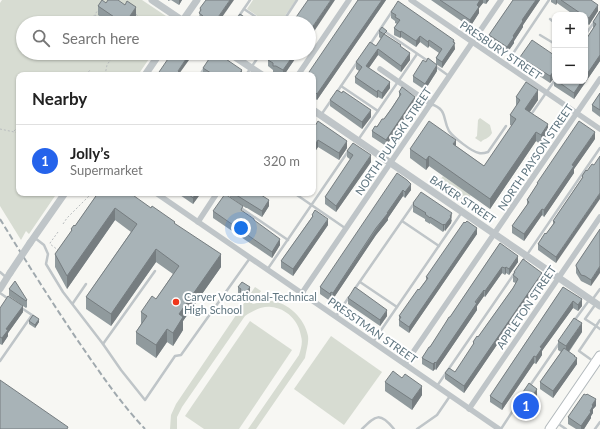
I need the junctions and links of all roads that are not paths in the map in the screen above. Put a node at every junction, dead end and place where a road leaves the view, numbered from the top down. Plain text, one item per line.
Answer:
1 (152, 0) edge
2 (197, 0) edge
3 (250, 0) edge
4 (297, 0) edge
5 (349, 0) edge
6 (411, 0) edge
7 (501, 0) edge
8 (549, 0) edge
9 (395, 7) edge
10 (244, 9) junction
11 (175, 16) edge
12 (187, 16) edge
13 (239, 16) edge
14 (254, 16) edge
15 (287, 16) edge
16 (596, 18) edge
17 (380, 29) junction
18 (588, 30) edge
19 (540, 34) dead end
20 (473, 42) junction
21 (552, 42) edge
22 (367, 48) edge
23 (316, 49) edge
24 (417, 54) junction
25 (155, 60) edge
26 (239, 60) edge
27 (256, 60) edge
28 (308, 60) edge
29 (358, 60) edge
30 (207, 64) edge
31 (506, 65) junction
32 (251, 68) junction
33 (380, 69) dead end
34 (147, 72) edge
35 (202, 72) edge
36 (248, 72) edge
37 (257, 72) edge
38 (300, 72) edge
39 (450, 76) junction
40 (600, 79) edge
41 (398, 82) junction
42 (552, 84) edge
43 (341, 86) junction
44 (546, 93) junction
45 (431, 104) junction
46 (378, 111) junction
47 (316, 112) edge
48 (577, 113) junction
49 (321, 116) junction
50 (530, 116) edge
51 (506, 126) dead end
52 (600, 129) edge
53 (356, 141) junction
54 (352, 146) edge
55 (600, 148) edge
56 (390, 163) junction
57 (63, 196) edge
58 (160, 196) edge
59 (215, 196) edge
60 (298, 196) edge
61 (417, 199) edge
62 (237, 205) edge
63 (312, 205) junction
64 (462, 212) junction
65 (600, 217) edge
66 (402, 220) junction
67 (198, 222) junction
68 (346, 228) junction
69 (494, 234) junction
70 (32, 240) junction
71 (288, 240) junction
72 (439, 246) junction
73 (250, 258) junction
74 (524, 259) junction
75 (517, 269) edge
76 (268, 270) junction
77 (155, 271) dead end
78 (0, 272) edge
79 (9, 276) junction
80 (559, 278) junction
81 (360, 282) junction
82 (86, 284) dead end
83 (0, 288) edge
84 (600, 289) edge
85 (0, 293) edge
86 (302, 293) junction
87 (594, 302) edge
88 (72, 303) junction
89 (397, 307) junction
90 (336, 317) junction
91 (600, 320) edge
92 (572, 325) edge
93 (596, 326) junction
94 (600, 329) edge
95 (563, 338) edge
96 (373, 342) junction
97 (103, 344) junction
98 (598, 359) edge
99 (0, 361) edge
100 (405, 364) junction
101 (437, 386) junction
102 (527, 390) edge
103 (450, 395) junction
104 (518, 404) edge
105 (469, 408) junction
106 (600, 422) edge
107 (552, 425) edge
108 (362, 429) edge
109 (394, 429) edge
110 (417, 429) edge
111 (500, 429) edge
112 (566, 429) edge
113 (595, 429) edge

1 - 11 street
2 - 12 street
3 - 10 lane
4 - 15 lane
5 - 23 street
6 - 20 street, PRESBURY STREET
7 - 20 street, NORTH PULASKI STREET
8 - 31 lane
9 - 17 lane
10 - 13 lane
10 - 14 lane
16 - 18 lane
17 - 22 lane
17 - 24 lane
19 - 21 lane
20 - 31 street, PRESBURY STREET
20 - 39 street, NORTH PULASKI STREET
24 - 39 lane
24 - 41 lane
25 - 34 street
26 - 32 street
27 - 32 lane
28 - 38 street
29 - 43 lane
30 - 35 lane
31 - 44 street, PRESBURY STREET
32 - 36 lane
32 - 37 street
33 - 41 street
39 - 45 street, NORTH PULASKI STREET
40 - 48 street, NORTH PAYSON STREET
41 - 45 street
41 - 46 lane
42 - 44 lane
43 - 46 lane
43 - 49 lane
44 - 48 street, PRESBURY STREET
44 - 50 lane
45 - 51 lane
45 - 56 street, NORTH PULASKI STREET
46 - 53 lane
47 - 49 street, BAKER STREET
48 - 52 street, PRESBURY STREET
48 - 69 street, NORTH PAYSON STREET
49 - 53 street, BAKER STREET
53 - 56 street, BAKER STREET
54 - 63 lane
55 - 74 lane
56 - 64 street, BAKER STREET
56 - 68 street, NORTH PULASKI STREET
57 - 70 street
58 - 67 street, PRESSTMAN STREET
59 - 67 street
60 - 63 lane
61 - 66 lane
62 - 71 lane
63 - 68 lane
63 - 71 lane
64 - 69 street, BAKER STREET
64 - 72 lane
65 - 80 street, APPLETON STREET
66 - 72 lane
66 - 81 lane
67 - 73 street, PRESSTMAN STREET
68 - 86 street, NORTH PULASKI STREET
69 - 74 street, BAKER STREET
69 - 100 street, NORTH PAYSON STREET
70 - 79 street, bridge
70 - 88 lane
71 - 76 lane
72 - 89 lane
73 - 76 street, PRESSTMAN STREET
73 - 97 lane
74 - 80 street, BAKER STREET
75 - 101 lane
76 - 86 street, PRESSTMAN STREET
77 - 97 lane
78 - 79 lane
79 - 83 street
80 - 87 street, BAKER STREET
80 - 105 street, APPLETON STREET
81 - 89 lane
81 - 90 lane
82 - 88 lane
84 - 87 lane
85 - 99 lane
86 - 90 street, PRESSTMAN STREET
87 - 92 lane
87 - 93 lane
88 - 97 lane
89 - 96 lane
90 - 96 street, PRESSTMAN STREET
91 - 93 lane
93 - 94 lane
93 - 98 lane
95 - 102 lane
96 - 100 street, PRESSTMAN STREET
98 - 107 main road
100 - 101 street, PRESSTMAN STREET
101 - 103 street, PRESSTMAN STREET
103 - 105 street, PRESSTMAN STREET
103 - 110 lane
104 - 111 lane
105 - 111 street, PRESSTMAN STREET
106 - 113 lane
107 - 112 lane
108 - 109 lane

